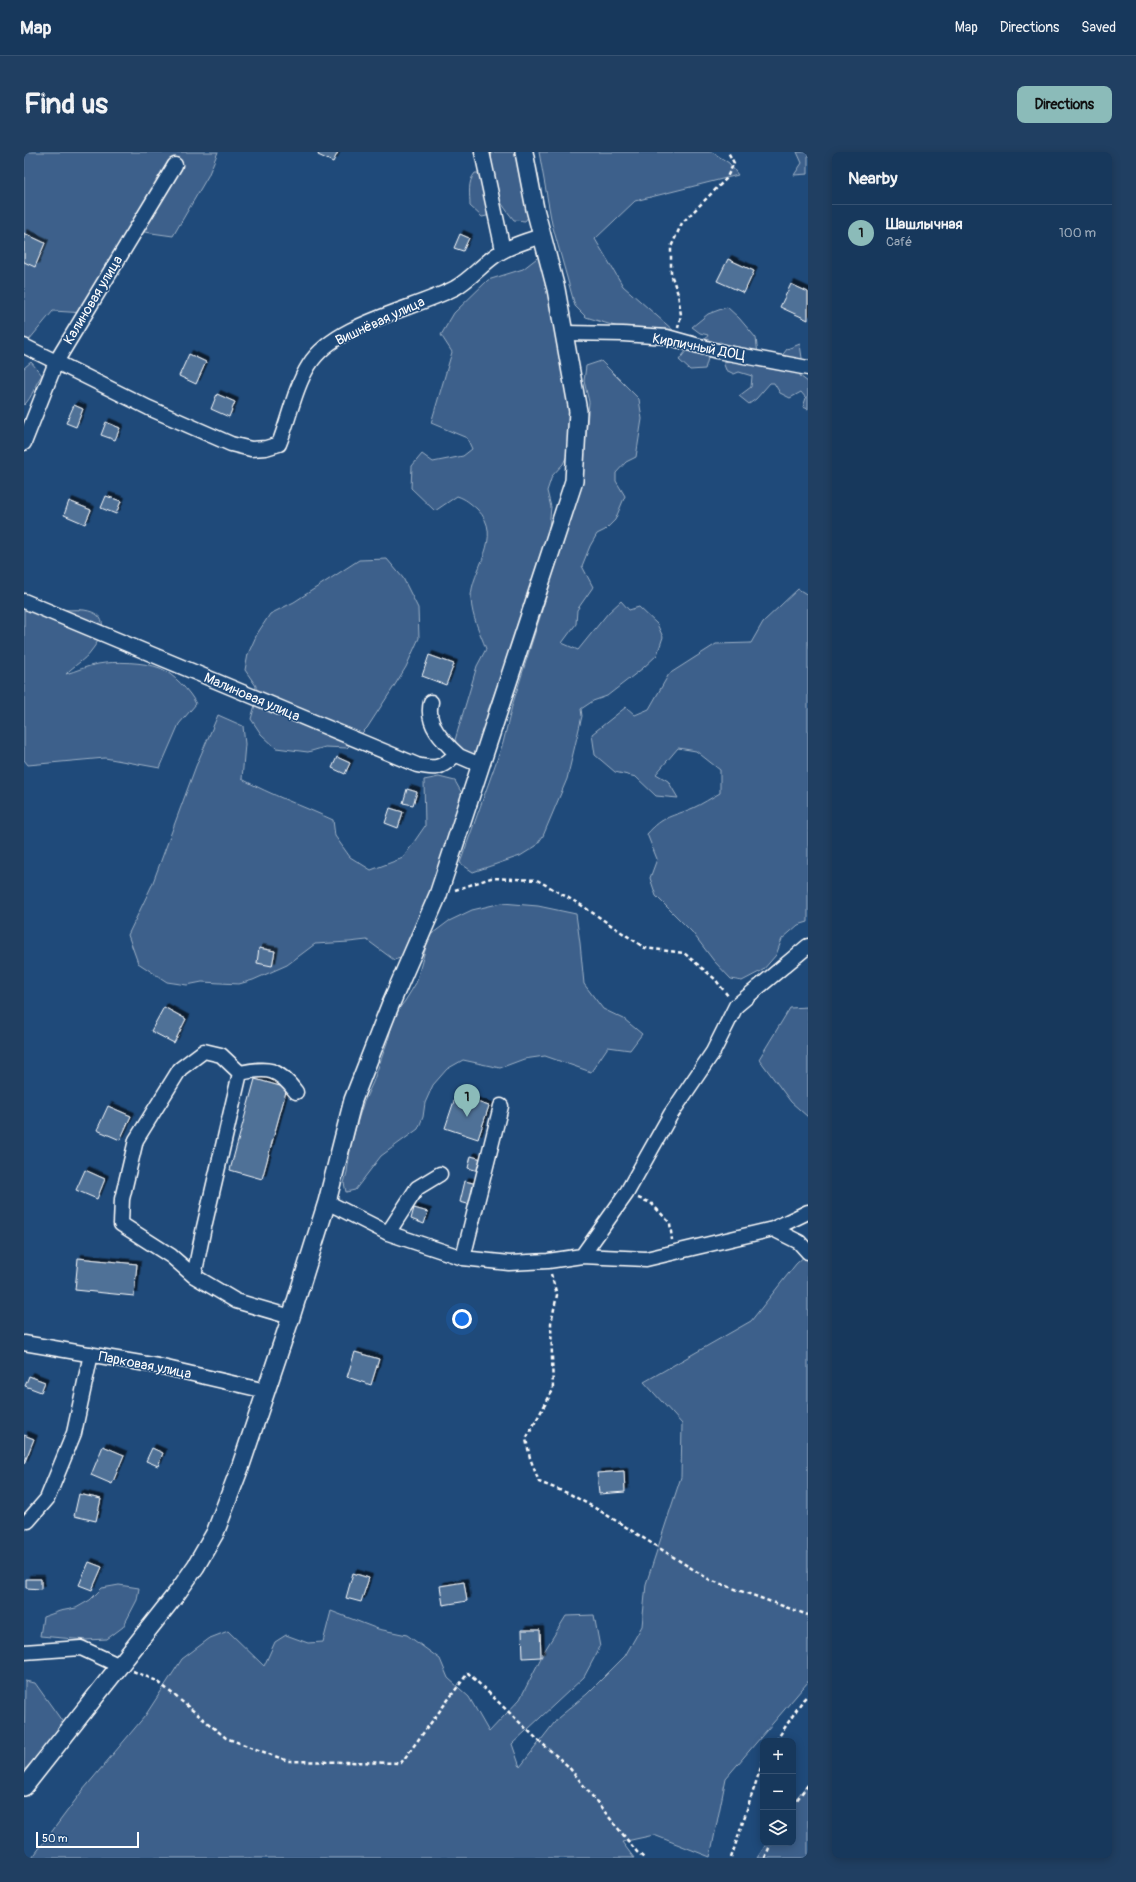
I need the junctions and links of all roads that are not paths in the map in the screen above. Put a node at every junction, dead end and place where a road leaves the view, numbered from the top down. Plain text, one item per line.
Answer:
1 (482, 152) edge
2 (524, 152) edge
3 (175, 165) dead end
4 (542, 236) junction
5 (503, 250) junction
6 (565, 333) junction
7 (24, 346) edge
8 (56, 362) junction
9 (808, 368) edge
10 (24, 443) edge
11 (24, 601) edge
12 (431, 702) dead end
13 (459, 756) junction
14 (480, 765) junction
15 (808, 946) edge
16 (240, 1073) junction
17 (296, 1092) dead end
18 (500, 1106) dead end
19 (440, 1174) dead end
20 (327, 1202) junction
21 (808, 1212) edge
22 (773, 1229) junction
23 (388, 1233) junction
24 (808, 1252) edge
25 (582, 1256) junction
26 (464, 1258) junction
27 (194, 1276) junction
28 (292, 1317) junction
29 (24, 1343) edge
30 (91, 1354) junction
31 (266, 1391) junction
32 (28, 1521) dead end
33 (24, 1652) edge
34 (118, 1665) junction
35 (24, 1787) edge

1 - 5 street
2 - 4 main road
3 - 8 street, Калиновая улица
4 - 5 street, Вишнёвая улица
4 - 6 main road
5 - 8 street, Вишнёвая улица
6 - 9 street, Кирпичный ДОЦ
6 - 14 main road
7 - 8 street, Вишнёвая улица
8 - 10 street, Калиновая улица
11 - 13 street, Малиновая улица
12 - 13 street
13 - 14 street
14 - 20 main road
15 - 25 street
16 - 17 street
16 - 27 street
16 - 27 street
18 - 26 street
19 - 23 street
20 - 23 street
20 - 28 main road
21 - 22 street
22 - 24 street
22 - 25 street
23 - 26 street
25 - 26 street
27 - 28 street
28 - 31 main road
29 - 30 street, Парковая улица
30 - 31 street, Парковая улица
30 - 32 street
31 - 34 main road
33 - 34 street
34 - 35 main road

